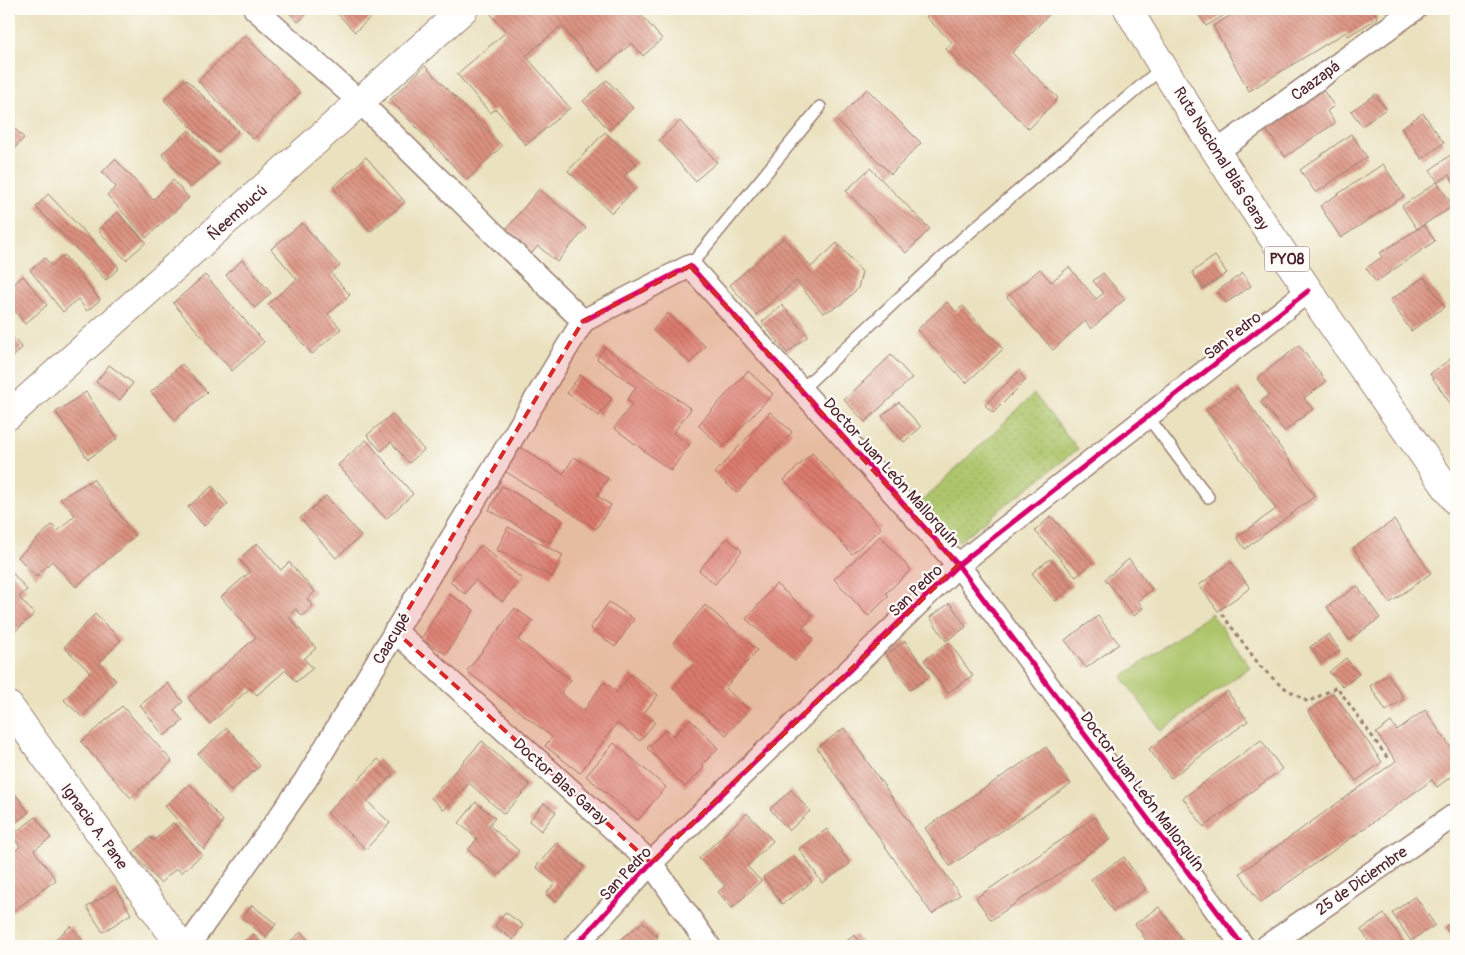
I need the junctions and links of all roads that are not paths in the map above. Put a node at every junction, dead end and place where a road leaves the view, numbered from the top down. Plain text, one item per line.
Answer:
1 (255, 9) edge
2 (464, 9) edge
3 (1128, 9) edge
4 (1415, 9) edge
5 (1164, 66) junction
6 (360, 102) junction
7 (820, 107) dead end
8 (1216, 152) junction
9 (690, 266) junction
10 (1308, 291) junction
11 (583, 321) junction
12 (801, 390) junction
13 (9, 415) edge
14 (1148, 417) junction
15 (1208, 497) dead end
16 (1456, 501) edge
17 (958, 565) junction
18 (395, 631) junction
19 (9, 706) edge
20 (1456, 814) edge
21 (651, 863) junction
22 (181, 946) edge
23 (188, 946) edge
24 (575, 946) edge
25 (709, 946) edge
26 (1243, 946) edge
27 (1266, 946) edge

1 - 6 street
2 - 6 main road, Ñeembucú
3 - 5 main road, Ruta Nacional Blás Garay / PY08
4 - 8 street, Caazapá
5 - 8 main road, Ruta Nacional Blás Garay / PY08
5 - 12 lane
6 - 11 street
6 - 13 main road, Ñeembucú
7 - 9 lane
8 - 10 main road, Ruta Nacional Blás Garay / PY08
9 - 11 street
9 - 12 street, Doctor Juan León Mallorquín
10 - 14 street, San Pedro
10 - 16 main road, Ruta Nacional Blás Garay / PY08
11 - 18 street, Caacupé
12 - 17 street, Doctor Juan León Mallorquín
14 - 15 lane
14 - 17 street, San Pedro
17 - 21 street, San Pedro
17 - 26 street, Doctor Juan León Mallorquín
18 - 21 street, Doctor Blas Garay
18 - 23 street, Caacupé
19 - 22 main road, Ignacio A. Pane
20 - 27 street, 25 de Diciembre
21 - 24 street, San Pedro
21 - 25 street, Doctor Blas Garay

